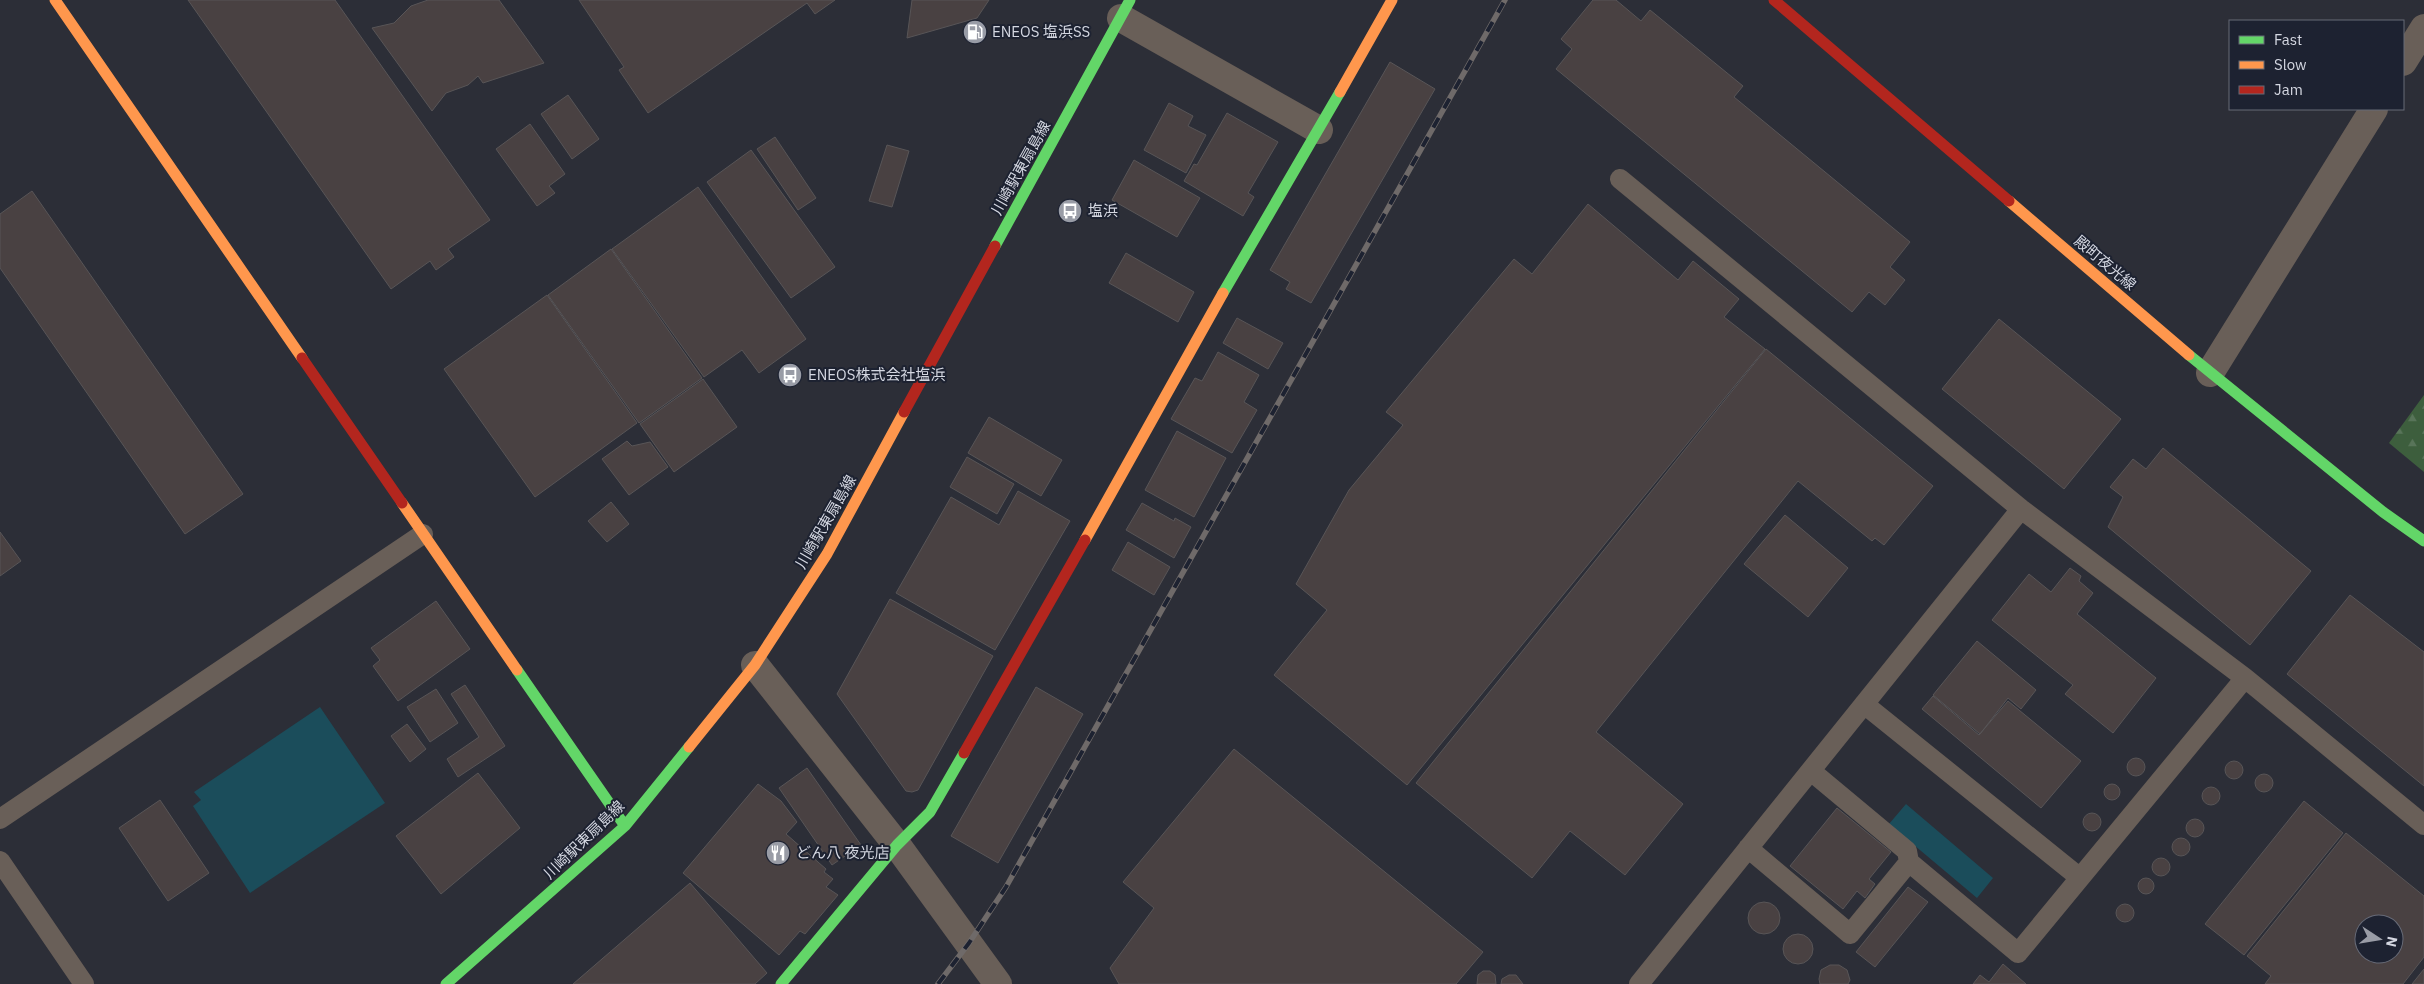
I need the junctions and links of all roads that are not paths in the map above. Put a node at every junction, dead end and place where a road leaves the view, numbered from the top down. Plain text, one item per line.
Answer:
1 (55, 0) edge
2 (1392, 0) edge
3 (1774, 0) edge
4 (1125, 9) edge
5 (2424, 28) edge
6 (2404, 60) edge
7 (2373, 110) edge
8 (1319, 130) junction
9 (1620, 179) dead end
10 (2210, 373) junction
11 (2021, 509) junction
12 (423, 534) junction
13 (2424, 541) edge
14 (755, 665) junction
15 (2245, 678) junction
16 (1864, 704) junction
17 (1812, 771) junction
18 (0, 819) edge
19 (2424, 825) edge
20 (625, 826) junction
21 (897, 845) junction
22 (1748, 848) junction
23 (0, 861) edge
24 (1909, 862) junction
25 (2079, 877) junction
26 (450, 983) edge
27 (84, 984) edge
28 (781, 984) edge
29 (998, 984) edge
30 (1639, 984) edge

1 - 12 main road
2 - 8 main road
3 - 10 main road, 殿町夜光線
4 - 8 street
4 - 14 main road, 川崎駅東扇島線
5 - 6 street
7 - 10 street
8 - 21 main road
9 - 11 lane
10 - 13 main road, 殿町夜光線
11 - 15 lane
11 - 16 lane
12 - 18 lane
12 - 20 main road
14 - 20 main road, 川崎駅東扇島線
14 - 21 street
15 - 19 lane
15 - 25 lane
16 - 17 lane
16 - 25 lane
17 - 22 lane
17 - 24 lane
20 - 26 main road, 川崎駅東扇島線
21 - 28 main road
21 - 29 street
22 - 24 lane
22 - 30 lane
23 - 27 lane
24 - 25 lane

